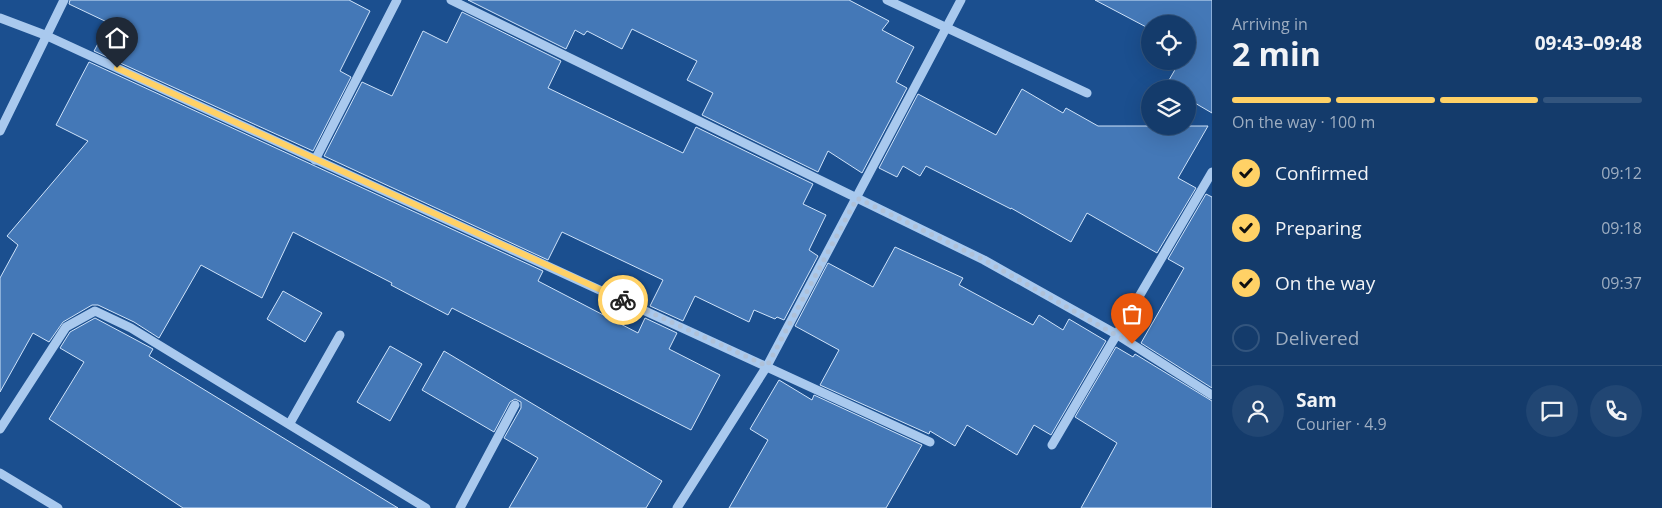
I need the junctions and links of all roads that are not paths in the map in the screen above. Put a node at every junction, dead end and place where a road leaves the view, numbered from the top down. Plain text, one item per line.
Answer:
1 (64, 0) edge
2 (397, 0) edge
3 (451, 0) edge
4 (887, 0) edge
5 (961, 0) edge
6 (0, 18) edge
7 (946, 27) junction
8 (45, 35) junction
9 (1086, 93) dead end
10 (0, 131) edge
11 (315, 160) junction
12 (1212, 172) edge
13 (857, 198) junction
14 (1116, 334) junction
15 (340, 335) dead end
16 (767, 366) junction
17 (1212, 395) edge
18 (515, 405) dead end
19 (290, 423) junction
20 (0, 429) edge
21 (930, 442) dead end
22 (1052, 445) dead end
23 (0, 473) edge
24 (58, 508) edge
25 (426, 508) edge
26 (460, 508) edge
27 (677, 508) edge

1 - 8 street
2 - 11 street
3 - 13 street
4 - 7 street
5 - 7 street
6 - 8 street
7 - 9 street
7 - 13 street
8 - 10 street
8 - 11 street
11 - 16 street
12 - 14 street
13 - 14 street
13 - 16 street
14 - 17 street
14 - 22 street
15 - 19 street
16 - 21 street
16 - 27 street
18 - 26 street
19 - 20 street
19 - 25 street
23 - 24 street

